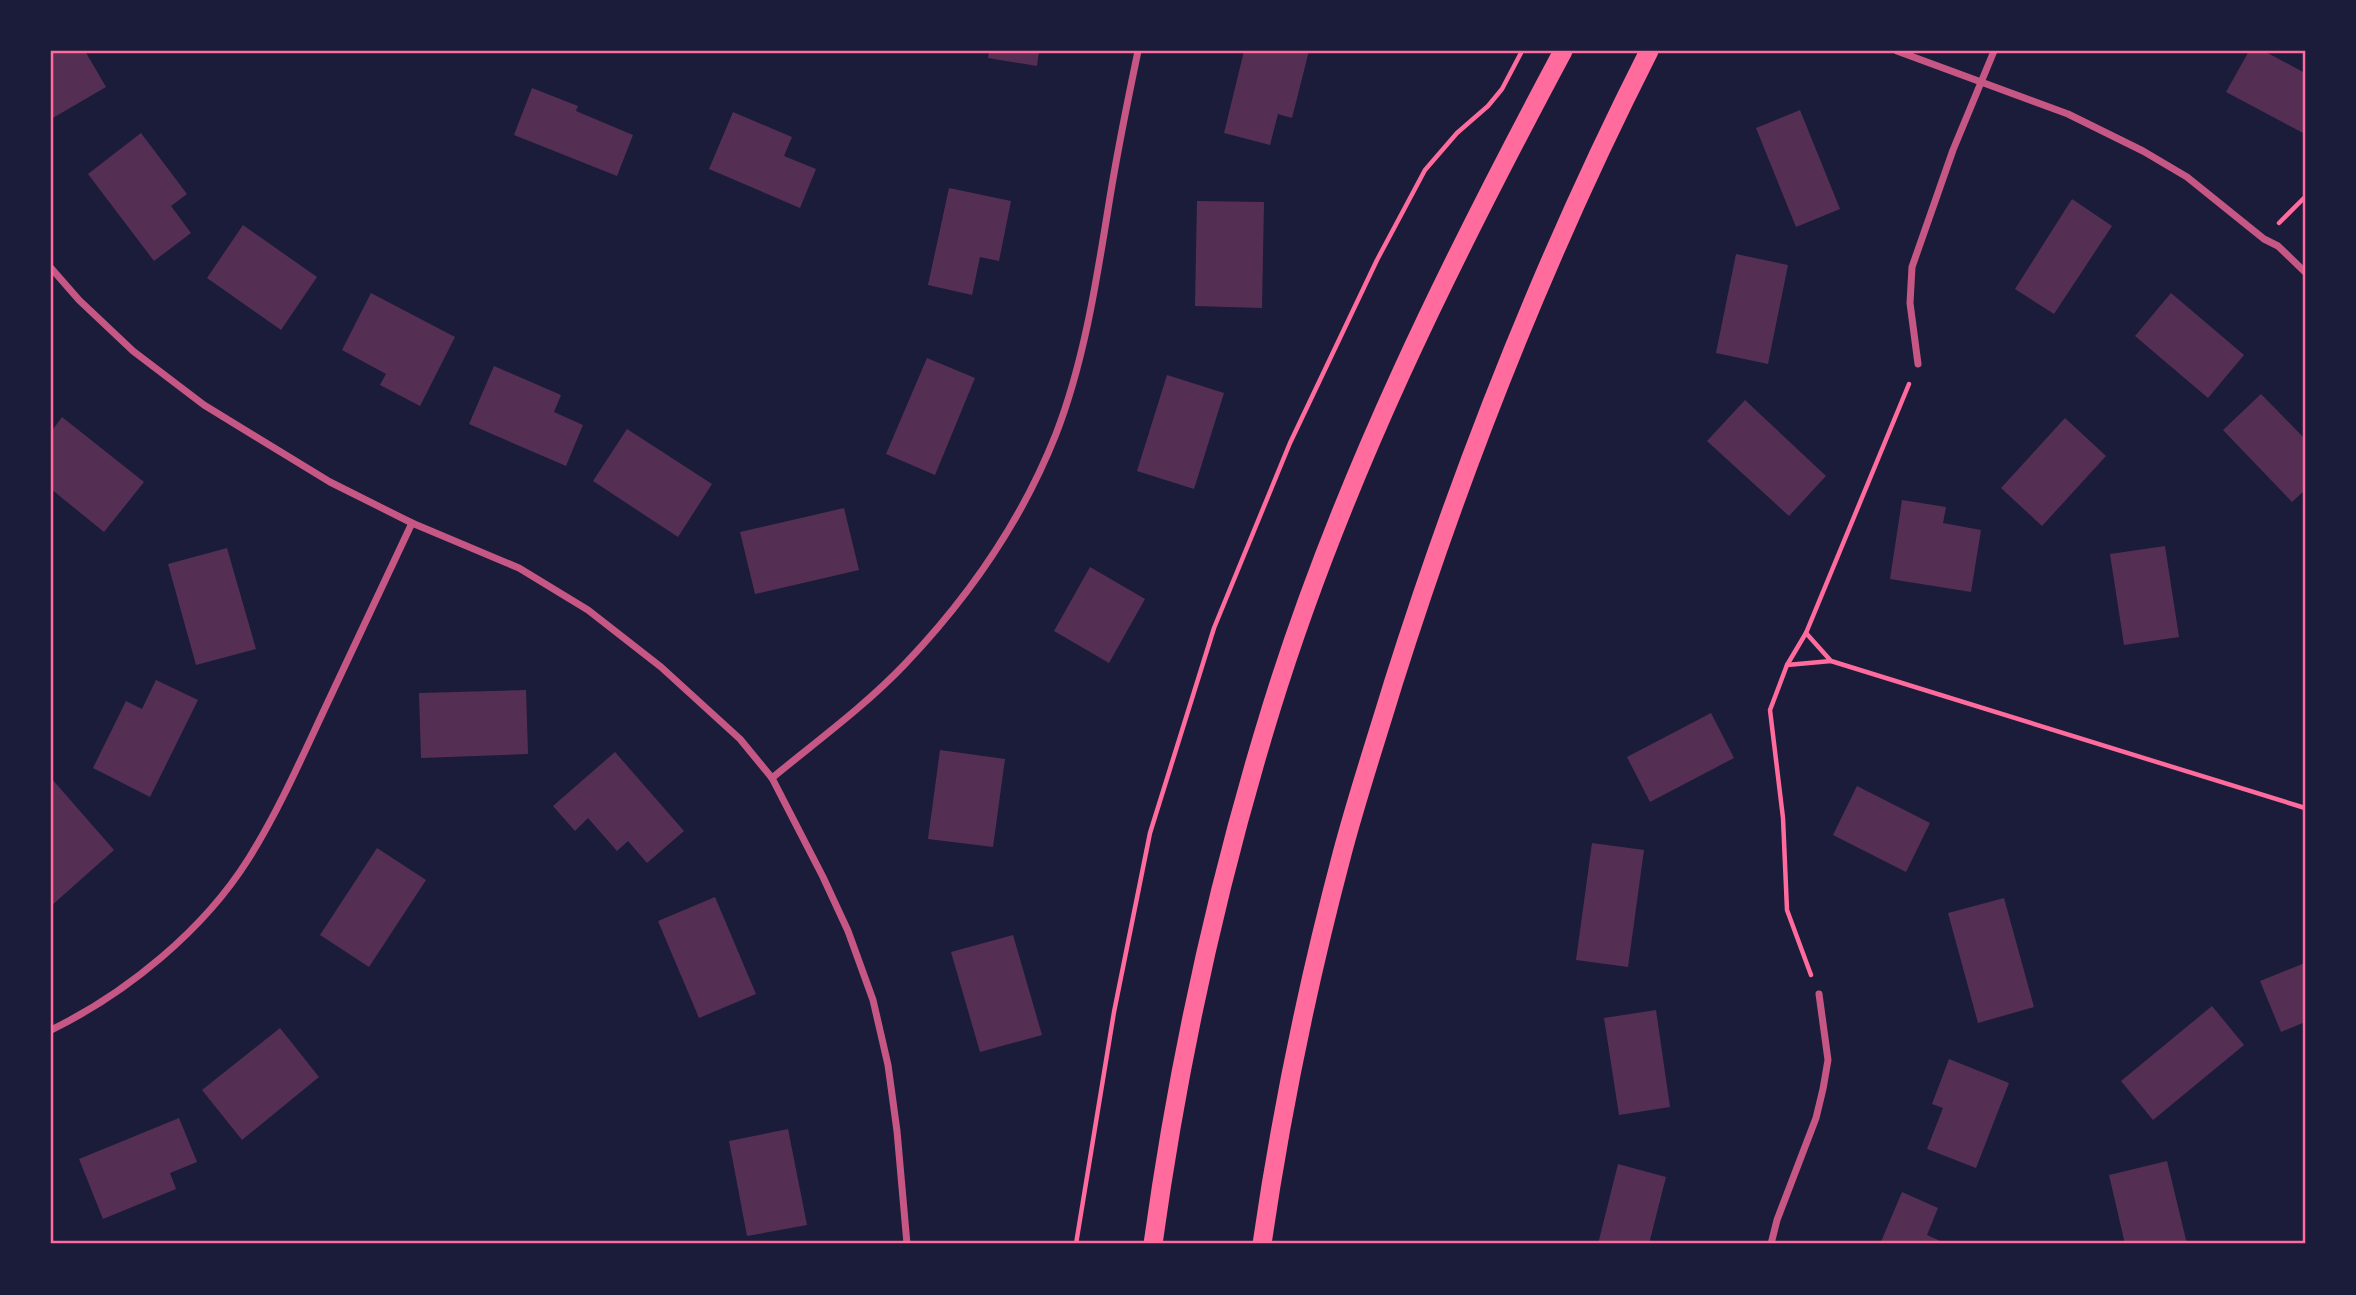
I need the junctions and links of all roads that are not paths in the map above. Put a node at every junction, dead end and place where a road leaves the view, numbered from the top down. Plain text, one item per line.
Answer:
1 (1138, 51) edge
2 (1563, 51) edge
3 (1649, 51) edge
4 (1897, 51) edge
5 (1994, 51) edge
6 (1980, 83) junction
7 (51, 268) edge
8 (2305, 272) edge
9 (1918, 364) road end
10 (412, 523) junction
11 (772, 778) junction
12 (1819, 994) road end
13 (51, 1030) edge
14 (907, 1244) edge
15 (1153, 1244) edge
16 (1262, 1244) edge
17 (1771, 1244) edge

1 - 11 street
2 - 15 highway
3 - 16 highway
4 - 6 street
5 - 6 street
6 - 8 street
6 - 9 street
7 - 10 street
10 - 11 street
10 - 13 street
11 - 14 street
12 - 17 street

